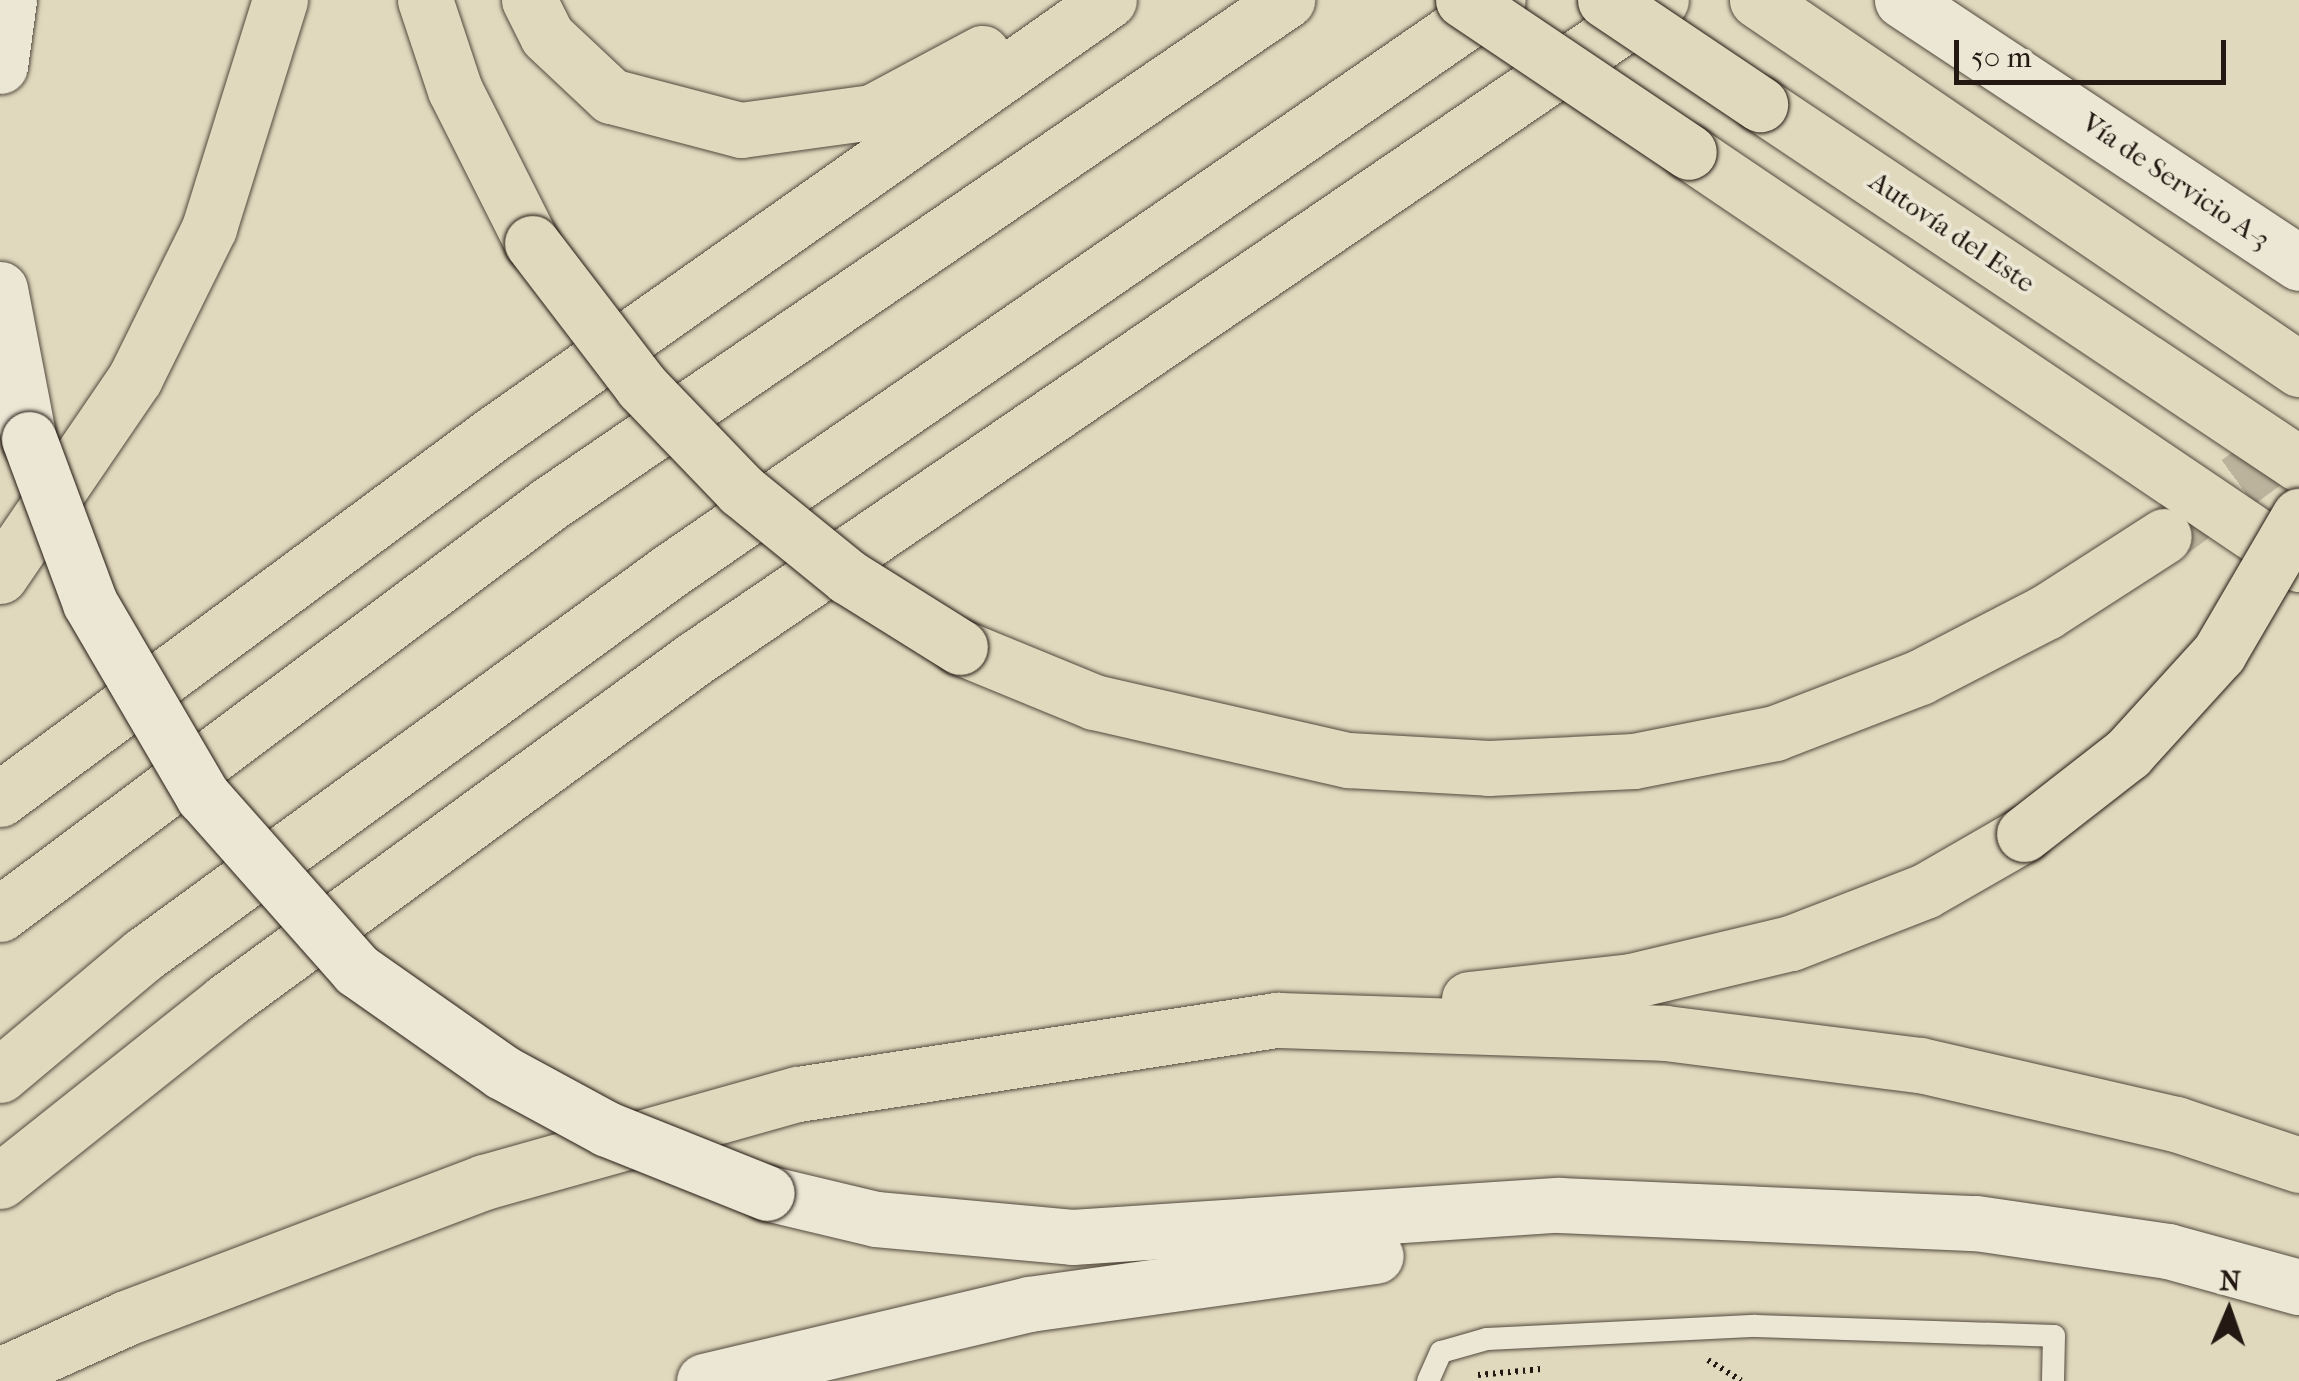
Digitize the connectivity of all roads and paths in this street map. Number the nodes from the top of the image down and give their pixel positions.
1 (9, 0) edge
2 (280, 0) edge
3 (425, 0) edge
4 (529, 0) edge
5 (1082, 0) edge
6 (1109, 0) edge
7 (1287, 0) edge
8 (1463, 0) edge
9 (1498, 0) edge
10 (1605, 0) edge
11 (1661, 0) edge
12 (1758, 0) edge
13 (1905, 2) edge
14 (0, 66) edge
15 (2299, 263) edge
16 (0, 289) edge
17 (2299, 369) edge
18 (2299, 464) edge
19 (2299, 516) edge
20 (2164, 536) tunnel mouth
21 (2299, 564) edge
22 (0, 576) edge
23 (0, 799) edge
24 (0, 914) edge
25 (1277, 1020) junction
26 (0, 1075) edge
27 (2299, 1165) edge
28 (0, 1181) edge
29 (1761, 1213) junction
30 (2299, 1287) edge
31 (1696, 1360) dead end
32 (1553, 1368) dead end
33 (0, 1376) edge
34 (1463, 1376) dead end
35 (704, 1381) edge
36 (1428, 1381) edge
37 (1742, 1381) edge
38 (2053, 1381) edge

1 - 14 street
2 - 22 highway
3 - 20 highway, bridge
4 - 5 highway
6 - 23 highway
7 - 24 highway
8 - 21 highway, bridge
9 - 26 highway
10 - 18 highway, Autovía del Este, bridge
11 - 28 highway
12 - 17 highway
13 - 15 street, Vía de Servicio A-3
16 - 29 street, bridge
19 - 25 highway, bridge
25 - 27 highway
25 - 33 highway
29 - 30 street
29 - 35 street
31 - 37 path
32 - 34 path
36 - 38 lane

